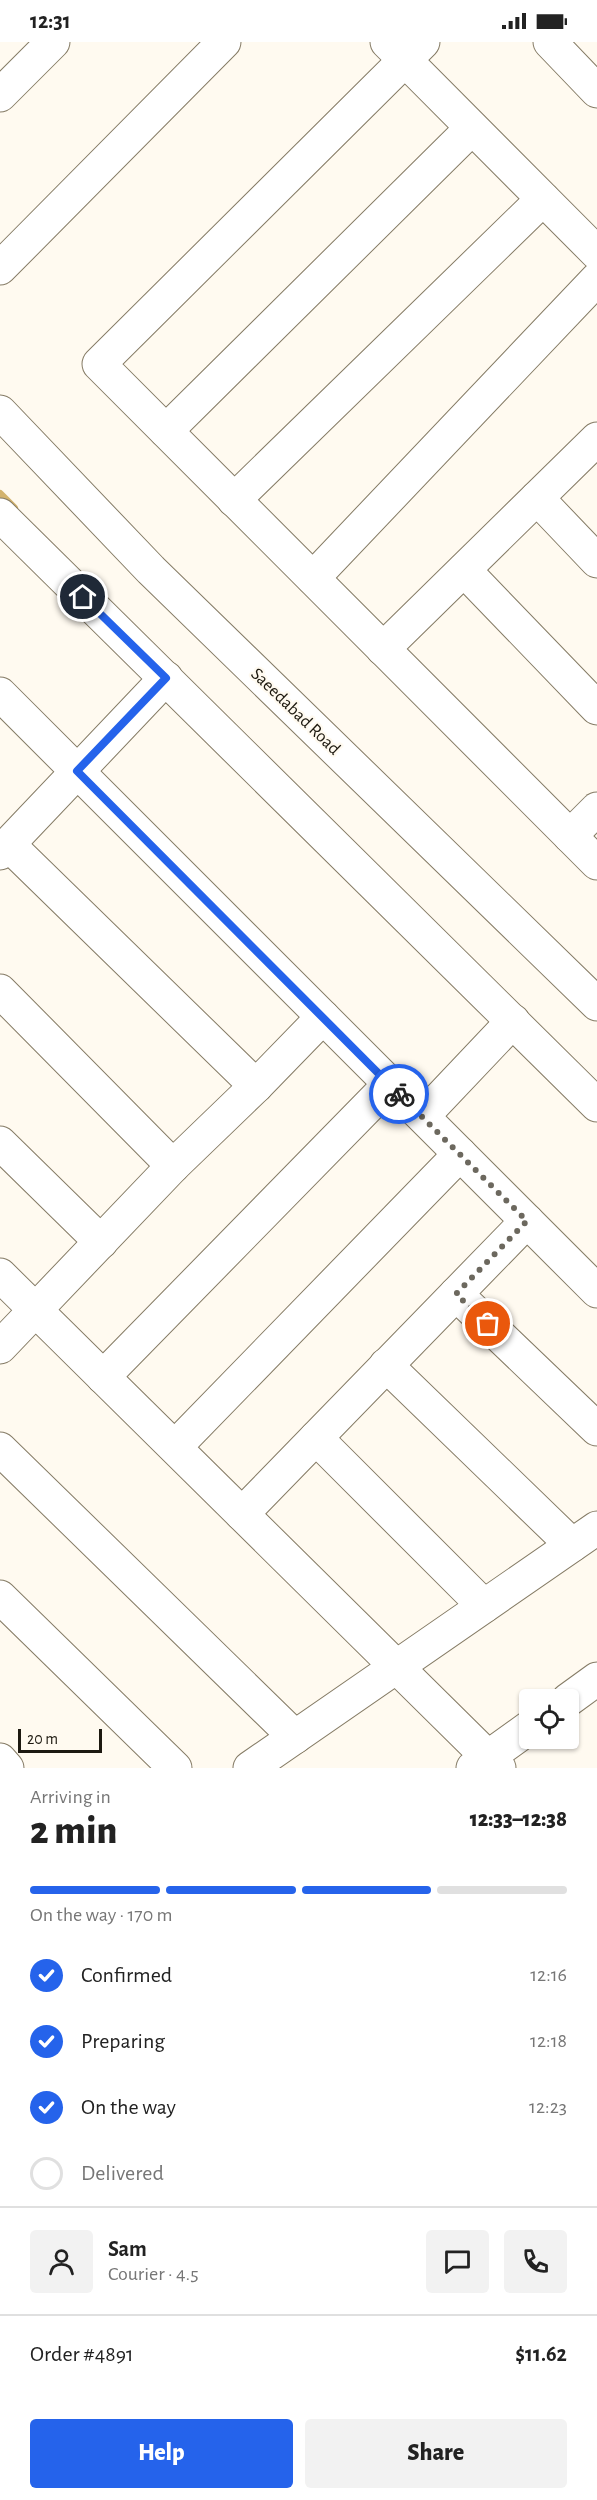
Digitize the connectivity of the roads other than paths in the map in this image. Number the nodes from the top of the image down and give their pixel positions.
1 (53, 42) edge
2 (224, 42) edge
3 (550, 42) edge
4 (405, 48) edge
5 (597, 91) edge
6 (0, 95) edge
7 (472, 128) junction
8 (543, 199) junction
9 (597, 253) edge
10 (0, 268) edge
11 (597, 279) edge
12 (0, 412) edge
13 (166, 431) junction
14 (597, 439) edge
15 (537, 498) junction
16 (234, 500) junction
17 (0, 515) edge
18 (597, 561) edge
19 (464, 570) junction
20 (313, 578) junction
21 (383, 649) junction
22 (166, 678) junction
23 (0, 694) edge
24 (597, 708) edge
25 (77, 771) junction
26 (597, 809) edge
27 (570, 836) junction
28 (4, 849) edge
29 (597, 863) edge
30 (0, 991) edge
31 (597, 1004) edge
32 (323, 1017) junction
33 (513, 1021) junction
34 (390, 1084) junction
35 (256, 1086) junction
36 (597, 1105) edge
37 (423, 1116) junction
38 (0, 1143) edge
39 (460, 1154) junction
40 (173, 1166) junction
41 (527, 1221) junction
42 (101, 1242) junction
43 (0, 1275) edge
44 (597, 1291) edge
45 (456, 1294) junction
46 (35, 1310) junction
47 (0, 1347) edge
48 (386, 1365) junction
49 (103, 1377) junction
50 (597, 1429) edge
51 (316, 1438) junction
52 (175, 1447) junction
53 (0, 1449) edge
54 (242, 1514) junction
55 (585, 1537) edge
56 (0, 1597) edge
57 (484, 1606) junction
58 (397, 1667) junction
59 (597, 1679) edge
60 (579, 1692) edge
61 (519, 1736) edge
62 (295, 1737) junction
63 (0, 1760) edge
64 (487, 1764) edge
65 (7, 1768) edge
66 (175, 1768) edge
67 (250, 1768) edge

1 - 6 street
2 - 10 street
3 - 5 street
4 - 7 street
4 - 13 street
7 - 8 street
7 - 13 street
8 - 9 street
8 - 16 street
11 - 20 street
12 - 31 street, Saeedabad Road
13 - 16 street
14 - 15 street
15 - 18 street
15 - 19 street
16 - 20 street
17 - 22 street
19 - 21 street
19 - 24 street
20 - 21 street
21 - 27 street
22 - 25 street
22 - 33 street
23 - 25 street
25 - 28 street
25 - 32 street
26 - 27 street
27 - 29 street
28 - 35 street
30 - 40 street
32 - 34 street
32 - 35 street
33 - 36 street
33 - 37 street
34 - 37 street
34 - 49 street
35 - 40 street
37 - 39 street
38 - 42 street
39 - 41 street
39 - 52 street
40 - 42 street
41 - 44 street
41 - 45 street
42 - 46 street
43 - 46 street
45 - 48 street
45 - 50 street
46 - 47 street
46 - 49 street
48 - 51 street
48 - 55 street
49 - 52 street
51 - 54 street
51 - 57 street
52 - 54 street
53 - 62 street
54 - 58 street
55 - 57 street
56 - 66 street
57 - 58 street
58 - 62 street
58 - 64 street
59 - 60 street
61 - 64 street
62 - 67 street
63 - 65 street

